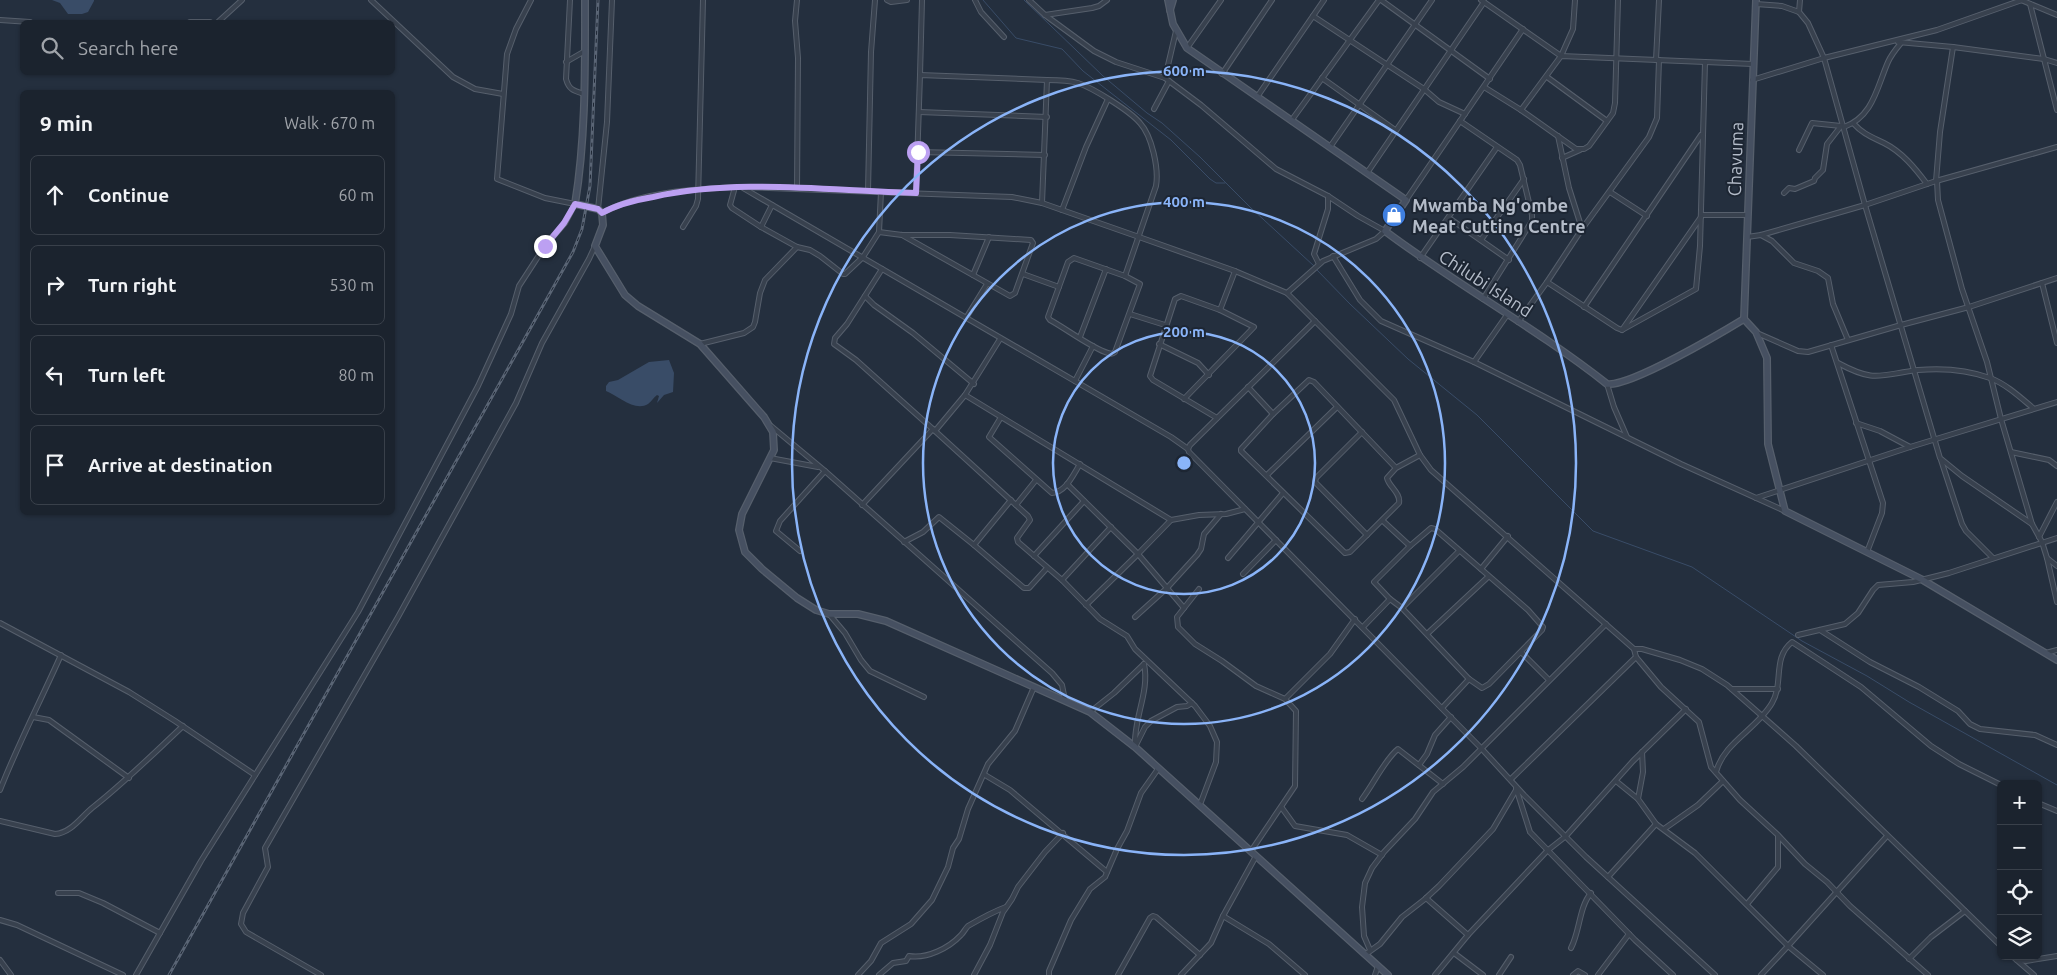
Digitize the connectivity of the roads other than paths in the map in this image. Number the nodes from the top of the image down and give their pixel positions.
1 (242, 0) edge
2 (371, 0) edge
3 (531, 0) edge
4 (570, 0) edge
5 (585, 0) edge
6 (612, 0) edge
7 (703, 0) edge
8 (797, 0) edge
9 (875, 0) edge
10 (887, 0) edge
11 (906, 0) edge
12 (922, 0) edge
13 (975, 0) edge
14 (1107, 0) edge
15 (1168, 0) edge
16 (1173, 0) edge
17 (1221, 0) edge
18 (1272, 0) edge
19 (1324, 0) edge
20 (1380, 0) edge
21 (1432, 0) edge
22 (1575, 0) edge
23 (1618, 0) edge
24 (1659, 0) edge
25 (1800, 0) edge
26 (2021, 0) edge
27 (1031, 1) edge
28 (1482, 1) edge
29 (1756, 2) edge
30 (2030, 4) junction
31 (1170, 10) junction
32 (1799, 12) junction
33 (1045, 15) junction
34 (2057, 15) edge
35 (1313, 16) junction
36 (0, 20) edge
37 (220, 20) edge
38 (392, 20) edge
39 (20, 21) edge
40 (395, 23) edge
41 (1415, 25) junction
42 (1523, 29) junction
43 (1176, 31) junction
44 (1004, 38) dead end
45 (1349, 40) junction
46 (1894, 42) junction
47 (1901, 42) junction
48 (1953, 47) junction
49 (1187, 48) junction
50 (585, 51) junction
51 (1450, 51) junction
52 (1561, 56) junction
53 (1824, 58) junction
54 (2044, 59) junction
55 (1616, 60) junction
56 (1658, 60) junction
57 (566, 62) junction
58 (1705, 62) junction
59 (2057, 63) edge
60 (1387, 64) junction
61 (1753, 64) junction
62 (1222, 74) junction
63 (920, 75) junction
64 (1547, 77) junction
65 (1322, 78) junction
66 (1167, 79) junction
67 (1490, 79) junction
68 (1047, 80) junction
69 (1752, 80) junction
70 (1484, 87) junction
71 (1424, 89) junction
72 (503, 94) junction
73 (584, 94) junction
74 (1257, 97) junction
75 (1108, 99) junction
76 (1358, 105) junction
77 (1154, 108) dead end
78 (1521, 110) junction
79 (2057, 110) edge
80 (919, 112) junction
81 (1465, 114) junction
82 (1047, 117) junction
83 (1291, 121) junction
84 (1460, 121) junction
85 (1607, 121) junction
86 (1854, 124) junction
87 (1842, 126) junction
88 (1395, 130) junction
89 (1702, 134) junction
90 (1558, 136) junction
91 (1330, 147) junction
92 (1497, 147) junction
93 (2057, 147) edge
94 (1580, 150) junction
95 (1800, 150) dead end
96 (918, 152) junction
97 (1045, 155) junction
98 (1562, 158) junction
99 (1367, 173) junction
100 (1524, 180) junction
101 (1936, 181) junction
102 (1927, 184) junction
103 (735, 187) junction
104 (741, 187) junction
105 (697, 188) junction
106 (797, 188) junction
107 (868, 191) junction
108 (881, 192) junction
109 (1610, 192) junction
110 (1784, 192) dead end
111 (916, 193) junction
112 (1328, 196) junction
113 (1406, 200) junction
114 (1042, 203) junction
115 (575, 204) junction
116 (772, 205) junction
117 (1865, 205) junction
118 (1062, 210) junction
119 (600, 211) junction
120 (1747, 215) junction
121 (1647, 216) junction
122 (1701, 216) junction
123 (1449, 218) junction
124 (683, 227) dead end
125 (760, 227) junction
126 (1582, 229) junction
127 (1385, 231) junction
128 (879, 232) junction
129 (902, 235) junction
130 (1761, 235) junction
131 (989, 237) junction
132 (1139, 237) junction
133 (1747, 237) junction
134 (1482, 240) junction
135 (594, 246) junction
136 (797, 247) junction
137 (1333, 256) junction
138 (863, 257) junction
139 (1420, 258) junction
140 (1510, 260) junction
141 (1318, 265) junction
142 (882, 269) junction
143 (1106, 269) junction
144 (1235, 271) junction
145 (1023, 274) junction
146 (973, 275) junction
147 (1125, 276) junction
148 (2057, 278) edge
149 (1547, 282) junction
150 (2042, 283) junction
151 (987, 284) junction
152 (1059, 287) junction
153 (1286, 293) junction
154 (864, 296) junction
155 (1483, 299) junction
156 (1584, 307) junction
157 (1969, 307) junction
158 (1220, 310) junction
159 (1130, 314) junction
160 (1507, 315) junction
161 (966, 318) junction
162 (1744, 319) junction
163 (1315, 321) junction
164 (1518, 322) junction
165 (1165, 325) junction
166 (1900, 325) junction
167 (1622, 330) junction
168 (1756, 332) junction
169 (1080, 338) junction
170 (1000, 339) junction
171 (1848, 340) junction
172 (700, 344) junction
173 (1159, 344) junction
174 (2057, 344) edge
175 (1831, 345) junction
176 (1094, 346) junction
177 (1474, 362) junction
178 (1838, 363) junction
179 (1913, 371) junction
180 (1210, 375) junction
181 (1990, 378) junction
182 (1075, 381) junction
183 (974, 384) junction
184 (1607, 384) junction
185 (1248, 387) junction
186 (965, 395) junction
187 (1184, 399) junction
188 (2057, 402) edge
189 (1337, 407) junction
190 (2034, 408) junction
191 (1274, 414) junction
192 (1001, 417) junction
193 (1217, 418) junction
194 (2001, 419) junction
195 (1856, 423) junction
196 (769, 424) junction
197 (934, 430) junction
198 (1362, 432) junction
199 (1627, 437) junction
200 (1935, 440) junction
201 (1910, 447) junction
202 (1188, 449) junction
203 (2011, 452) junction
204 (1420, 455) junction
205 (770, 458) junction
206 (1940, 458) junction
207 (1867, 461) junction
208 (1080, 464) junction
209 (2057, 466) edge
210 (820, 467) junction
211 (1396, 468) junction
212 (825, 471) junction
213 (1267, 475) junction
214 (1036, 480) junction
215 (1067, 484) junction
216 (1780, 490) junction
217 (1284, 494) junction
218 (1756, 498) junction
219 (1011, 500) junction
220 (1084, 501) junction
221 (2057, 502) edge
222 (862, 505) junction
223 (1016, 505) junction
224 (1245, 509) junction
225 (1785, 511) junction
226 (1220, 514) junction
227 (1170, 520) junction
228 (1384, 521) junction
229 (1259, 522) junction
230 (2032, 524) junction
231 (1111, 527) junction
232 (1367, 535) junction
233 (1508, 536) junction
234 (2039, 537) junction
235 (2057, 538) edge
236 (1276, 540) junction
237 (904, 542) junction
238 (2042, 542) junction
239 (974, 545) junction
240 (1410, 546) junction
241 (800, 551) dead end
242 (1459, 551) junction
243 (1866, 552) junction
244 (1138, 554) junction
245 (1034, 556) junction
246 (1228, 558) dead end
247 (1993, 558) junction
248 (2047, 558) junction
249 (2057, 566) edge
250 (1047, 568) junction
251 (1481, 569) junction
252 (1243, 574) dead end
253 (1489, 576) junction
254 (1921, 579) junction
255 (1062, 580) junction
256 (1167, 588) junction
257 (1199, 589) dead end
258 (1390, 599) junction
259 (2057, 602) edge
260 (1086, 605) junction
261 (1184, 608) junction
262 (1402, 608) junction
263 (829, 614) junction
264 (1135, 617) dead end
265 (1355, 619) junction
266 (0, 623) edge
267 (1606, 624) junction
268 (1363, 627) junction
269 (1820, 630) junction
270 (1427, 634) junction
271 (1798, 635) dead end
272 (1634, 649) junction
273 (2057, 650) edge
274 (1521, 652) junction
275 (2044, 653) junction
276 (61, 655) junction
277 (1636, 657) junction
278 (2057, 660) edge
279 (1146, 662) junction
280 (1469, 679) junction
281 (1549, 680) junction
282 (1034, 687) junction
283 (1731, 689) junction
284 (1778, 689) junction
285 (924, 697) dead end
286 (1065, 700) junction
287 (1285, 700) junction
288 (1192, 703) junction
289 (1442, 708) junction
290 (1686, 709) junction
291 (1090, 712) junction
292 (1762, 716) junction
293 (33, 717) junction
294 (1451, 717) junction
295 (183, 726) junction
296 (2057, 746) edge
297 (1135, 747) junction
298 (1481, 748) junction
299 (1642, 752) junction
300 (1419, 765) junction
301 (1158, 769) junction
302 (1716, 772) junction
303 (255, 775) junction
304 (985, 775) junction
305 (129, 778) junction
306 (1511, 779) junction
307 (1616, 781) junction
308 (1723, 781) junction
309 (1997, 783) edge
310 (1443, 784) junction
311 (1516, 788) junction
312 (0, 790) edge
313 (1362, 798) dead end
314 (1638, 799) junction
315 (1198, 804) junction
316 (2042, 805) edge
317 (1282, 808) junction
318 (2057, 811) edge
319 (0, 822) edge
320 (1656, 824) junction
321 (1664, 830) junction
322 (1063, 833) junction
323 (1778, 835) junction
324 (1566, 836) junction
325 (1887, 836) junction
326 (1547, 851) junction
327 (1254, 854) junction
328 (1382, 855) junction
329 (1107, 872) junction
330 (1608, 877) junction
331 (58, 893) dead end
332 (1591, 893) junction
333 (1837, 893) junction
334 (1426, 898) junction
335 (1747, 904) junction
336 (1006, 907) junction
337 (1965, 911) junction
338 (1223, 916) junction
339 (0, 920) edge
340 (160, 933) junction
341 (1629, 934) junction
342 (1468, 935) junction
343 (1997, 942) edge
344 (1788, 946) junction
345 (1572, 948) dead end
346 (1368, 952) junction
347 (1454, 953) junction
348 (1200, 955) junction
349 (2057, 956) edge
350 (1511, 957) dead end
351 (2042, 958) edge
352 (1909, 959) junction
353 (0, 960) edge
354 (2016, 960) joint
355 (2032, 960) edge
356 (2, 966) edge
357 (1378, 966) junction
358 (1924, 973) edge
359 (11, 975) edge
360 (123, 975) edge
361 (136, 975) edge
362 (321, 975) edge
363 (858, 975) edge
364 (879, 975) edge
365 (974, 975) edge
366 (1049, 975) edge
367 (1118, 975) edge
368 (1181, 975) edge
369 (1305, 975) edge
370 (1375, 975) edge
371 (1388, 975) edge
372 (1435, 975) edge
373 (1483, 975) edge
374 (1500, 975) edge
375 (1573, 975) edge
376 (1585, 975) edge
377 (1598, 975) edge
378 (1672, 975) edge
379 (1715, 975) edge
380 (1761, 975) edge
381 (1823, 975) edge
382 (1928, 975) edge
383 (2034, 975) edge

1 - 37 street
2 - 38 street
3 - 72 street
4 - 57 street
5 - 50 street
6 - 119 street
7 - 105 street
8 - 106 street
9 - 107 street
10 - 11 street
12 - 63 street
13 - 44 street
14 - 33 street
15 - 31 street
16 - 31 street
17 - 49 street
18 - 62 street
19 - 35 street
20 - 41 street
20 - 45 street
21 - 41 street
22 - 52 street
23 - 55 street
24 - 56 street
25 - 32 street
26 - 30 street
26 - 46 street
27 - 33 street
28 - 42 street
28 - 51 street
29 - 32 street
29 - 61 street, Chavuma
30 - 34 street
30 - 54 street
31 - 43 street
32 - 53 street
33 - 66 street
35 - 45 street
35 - 74 street
36 - 39 street
40 - 72 street
41 - 51 street
41 - 60 street
42 - 52 street
42 - 67 street
43 - 49 street
43 - 66 street
45 - 60 street
45 - 65 street
46 - 47 street
46 - 53 street
47 - 48 street
47 - 86 street
48 - 54 street
48 - 101 street
49 - 62 street
50 - 57 street
50 - 73 street
51 - 67 street
51 - 71 street
52 - 55 street
52 - 64 street
53 - 69 street
53 - 87 street
54 - 59 street
54 - 79 street
55 - 56 street
55 - 85 street
56 - 58 street
56 - 109 street
57 - 73 street
58 - 61 street
58 - 89 street
60 - 71 street
60 - 76 street
61 - 69 street, Chavuma
62 - 74 street
63 - 68 street
63 - 80 street
64 - 78 street
64 - 85 street
65 - 76 street
65 - 83 street
66 - 77 street
66 - 112 street
67 - 70 street
68 - 75 street
68 - 82 street
69 - 120 street, Chavuma
70 - 78 street
70 - 81 street
71 - 81 street
71 - 88 street
72 - 115 street
73 - 115 street
74 - 83 street
75 - 118 street
75 - 132 street
76 - 88 street
76 - 91 street
78 - 90 street
80 - 82 street
80 - 96 street
81 - 84 street
82 - 97 street
83 - 91 street
84 - 92 street
84 - 113 street
85 - 94 street
86 - 87 street
86 - 102 street
87 - 95 street
87 - 110 street
87 - 117 street
88 - 99 street
89 - 121 street
89 - 122 street
90 - 94 street
90 - 98 street
91 - 99 street
92 - 100 street
92 - 123 street
93 - 101 street
94 - 98 street
96 - 97 street
96 - 111 street
97 - 114 street
98 - 126 street
99 - 113 street
100 - 134 street
100 - 140 street
101 - 102 street
101 - 157 street
102 - 117 street
103 - 104 street
103 - 105 street
103 - 125 street
104 - 106 street
104 - 116 street
105 - 119 street
105 - 124 street
106 - 107 street
107 - 108 street
108 - 111 street
108 - 128 street
109 - 121 street
109 - 126 street
111 - 114 street
112 - 127 street
112 - 141 street
113 - 127 street
114 - 118 street
115 - 119 street
115 - 303 street
116 - 125 street
116 - 138 street
117 - 130 street
117 - 166 street
118 - 132 street
119 - 135 street
120 - 122 street
120 - 133 street, Chavuma
121 - 156 street
122 - 167 street
122 - 167 street
123 - 134 street
123 - 139 street
125 - 136 street
126 - 149 street
127 - 137 street
127 - 139 street, Chilubi Island
128 - 129 street
128 - 138 street
129 - 131 street
129 - 146 street
130 - 133 street
130 - 171 street
131 - 145 street
131 - 146 street
132 - 144 street
132 - 147 street
133 - 162 street, Chavuma
134 - 140 street
135 - 172 street
135 - 362 street
136 - 138 street
136 - 172 street
137 - 141 street
137 - 177 street
138 - 142 street
139 - 155 street, Chilubi Island
140 - 155 street
141 - 153 street
142 - 154 street
142 - 161 street
143 - 147 street
143 - 152 street
143 - 169 street
144 - 153 street
144 - 158 street
145 - 151 street
145 - 152 street
146 - 151 street
147 - 159 street
148 - 150 street
149 - 156 street
149 - 164 street
150 - 157 street
150 - 174 street
151 - 161 street
152 - 169 street
153 - 163 street
154 - 183 street
154 - 197 street
155 - 160 street, Chilubi Island
156 - 167 street
157 - 166 street
157 - 181 street
158 - 165 street
158 - 180 street
159 - 165 street
159 - 176 street
160 - 164 street, Chilubi Island
160 - 177 street
161 - 170 street
162 - 168 street
162 - 184 street
163 - 185 street
163 - 204 street
164 - 184 street, Chilubi Island
165 - 173 street
166 - 171 street
166 - 179 street
168 - 175 street
168 - 216 street
169 - 176 street
170 - 182 street
170 - 183 street
171 - 175 street
172 - 196 street
173 - 180 street
173 - 187 street
175 - 178 street
176 - 182 street
177 - 199 street
178 - 179 street
178 - 195 street
179 - 181 street
179 - 200 street
180 - 187 street
181 - 190 street
181 - 194 street
182 - 202 street
183 - 186 street
184 - 199 street
185 - 191 street
185 - 193 street
186 - 192 street
186 - 197 street
187 - 193 street
188 - 190 street
189 - 191 street
189 - 198 street
189 - 213 street
190 - 194 street
191 - 213 street
192 - 208 street
192 - 214 street
193 - 202 street
194 - 200 street
194 - 203 street
195 - 201 street
195 - 207 street
196 - 205 street
196 - 210 street
197 - 219 street
197 - 222 street
198 - 211 street
198 - 232 street
199 - 218 street
200 - 201 street
200 - 206 street
201 - 207 street
202 - 224 street
203 - 209 street
203 - 230 street
204 - 211 street
204 - 233 street
205 - 210 street
205 - 263 street
206 - 230 street
206 - 247 street
207 - 216 street
207 - 243 street
208 - 215 street
208 - 227 street
210 - 212 street
211 - 228 street
212 - 222 street
212 - 241 street
213 - 217 street
214 - 215 street
214 - 223 street
215 - 220 street
216 - 218 street
216 - 225 street
217 - 229 street
217 - 232 street
218 - 225 street
219 - 223 street
219 - 239 street
220 - 231 street
220 - 245 street
221 - 234 street
222 - 237 street
223 - 245 street
224 - 226 street
224 - 229 street
225 - 243 street
226 - 227 street
226 - 256 street
227 - 244 street
228 - 232 street
228 - 240 street
229 - 236 street
229 - 246 street
230 - 234 street
231 - 244 street
231 - 255 street
233 - 251 street
233 - 267 street
234 - 238 street
235 - 238 street
236 - 252 street
236 - 265 street
237 - 239 street
237 - 286 street
238 - 247 street
238 - 248 street
239 - 250 street
240 - 242 street
240 - 258 street
242 - 251 street
242 - 262 street
243 - 254 street
244 - 256 street
244 - 260 street
245 - 250 street
247 - 254 street
248 - 249 street
248 - 259 street
250 - 255 street
251 - 253 street
253 - 270 street
253 - 274 street
254 - 269 street
254 - 275 street
255 - 260 street
256 - 261 street
256 - 264 street
257 - 261 street
258 - 262 street
258 - 268 street
260 - 279 street
261 - 287 street
262 - 270 street
263 - 282 street
263 - 285 street
265 - 268 street
265 - 287 street
266 - 276 street
267 - 272 street
267 - 281 street
268 - 289 street
269 - 271 street
269 - 296 street
270 - 280 street
272 - 277 street
272 - 283 street
273 - 275 street
274 - 280 street
274 - 281 street
275 - 278 street
276 - 293 street
276 - 295 street
277 - 290 street
277 - 306 street
279 - 288 street
279 - 291 street
279 - 297 street
280 - 289 street
281 - 298 street
282 - 286 street
282 - 304 street
283 - 284 street
283 - 292 street
284 - 292 street
284 - 309 street
286 - 291 street
287 - 317 street
288 - 297 street
288 - 315 street
289 - 294 street
290 - 299 street
290 - 302 street
291 - 297 street
292 - 302 street
292 - 325 street
293 - 305 street
293 - 312 street
294 - 298 street
294 - 300 street
295 - 303 street
295 - 305 street
297 - 301 street
298 - 306 street
298 - 310 street
299 - 307 street
299 - 314 street
300 - 310 street
300 - 313 street
301 - 315 street
301 - 329 street
302 - 308 street
303 - 340 street
304 - 322 street
304 - 363 street
305 - 319 street
306 - 311 street
307 - 314 street
307 - 324 street
308 - 321 street
308 - 323 street
310 - 328 street
311 - 324 street
311 - 326 street
311 - 334 street
314 - 320 street
315 - 327 street
316 - 318 street
317 - 327 street
317 - 328 street
320 - 321 street
320 - 330 street
321 - 335 street
322 - 329 street
322 - 336 street
323 - 333 street
323 - 335 street
324 - 326 street
324 - 330 street
325 - 333 street
325 - 337 street
326 - 332 street
326 - 342 street
327 - 338 street
327 - 346 street
328 - 346 street
329 - 366 street
330 - 379 street
331 - 340 street
332 - 341 street
332 - 345 street
333 - 344 street
333 - 352 street
334 - 342 street
334 - 346 street
335 - 344 street
336 - 364 street
336 - 365 street
337 - 343 street
337 - 352 street
338 - 348 street
338 - 369 street
339 - 360 street
340 - 361 street
341 - 377 street
341 - 378 street
342 - 347 street
344 - 380 street
344 - 381 street
346 - 357 street
347 - 372 street
347 - 373 street
348 - 367 street
348 - 368 street
349 - 351 street
350 - 374 street
352 - 358 street
353 - 356 street
354 - 355 street
354 - 383 street
356 - 359 street
357 - 370 street
357 - 371 street
358 - 382 street
375 - 376 street

